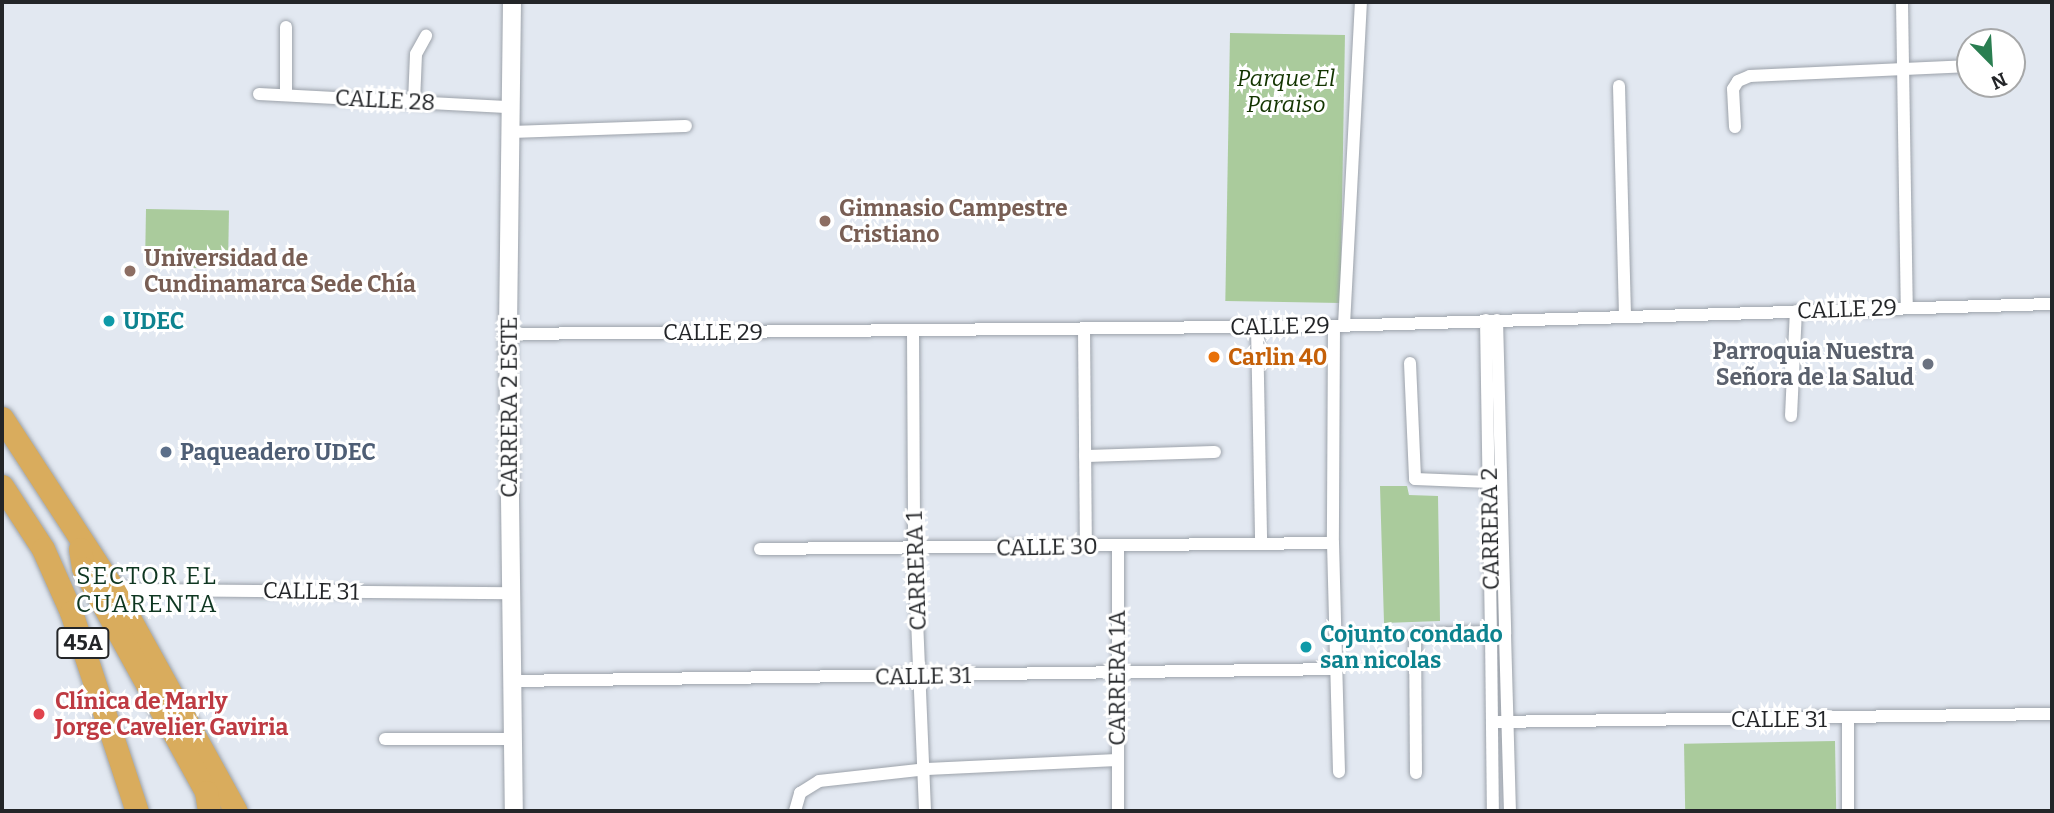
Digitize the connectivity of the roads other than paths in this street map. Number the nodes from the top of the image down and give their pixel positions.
1 (512, 2) edge
2 (1361, 2) edge
3 (1902, 2) edge
4 (286, 27) dead end
5 (426, 36) dead end
6 (1903, 66) junction
7 (1956, 66) edge
8 (1619, 86) dead end
9 (260, 94) dead end
10 (286, 95) junction
11 (414, 102) junction
12 (511, 107) junction
13 (686, 126) dead end
14 (1735, 127) dead end
15 (510, 132) junction
16 (2052, 303) edge
17 (1907, 307) junction
18 (1796, 311) junction
19 (1625, 316) junction
20 (1492, 320) junction
21 (1339, 326) junction
22 (1256, 327) junction
23 (1084, 329) junction
24 (913, 331) junction
25 (508, 334) junction
26 (1410, 363) dead end
27 (1791, 416) dead end
28 (2, 418) edge
29 (1215, 452) dead end
30 (1086, 456) junction
31 (1489, 482) junction
32 (2, 486) edge
33 (78, 531) junction
34 (1333, 543) junction
35 (1261, 544) junction
36 (1086, 546) junction
37 (1118, 546) junction
38 (914, 548) junction
39 (760, 549) dead end
40 (111, 585) junction
41 (511, 593) junction
42 (1491, 632) junction
43 (1505, 634) junction
44 (1336, 669) junction
45 (1117, 672) junction
46 (919, 676) junction
47 (510, 681) junction
48 (2052, 715) edge
49 (1848, 719) junction
50 (1499, 721) junction
51 (113, 738) junction
52 (385, 739) dead end
53 (512, 739) junction
54 (1117, 760) junction
55 (927, 769) junction
56 (1339, 772) dead end
57 (1416, 773) dead end
58 (137, 811) edge
59 (152, 811) edge
60 (209, 811) edge
61 (236, 811) edge
62 (514, 811) edge
63 (794, 811) edge
64 (926, 811) edge
65 (1118, 811) edge
66 (1493, 811) edge
67 (1510, 811) edge
68 (1848, 811) edge

1 - 12 street, CARRERA 2 ESTE
2 - 21 street
3 - 6 street
4 - 10 street
5 - 11 street
6 - 7 street
6 - 14 street
6 - 17 street
8 - 19 street
9 - 10 street, CALLE 28
10 - 11 street, CALLE 28
11 - 12 street, CALLE 28
12 - 15 street, CARRERA 2 ESTE
13 - 15 street
15 - 25 street, CARRERA 2 ESTE
16 - 17 street, CALLE 29
17 - 18 street, CALLE 29
18 - 19 street, CALLE 29
18 - 27 street
19 - 20 street, CALLE 29
20 - 21 street, CALLE 29
20 - 31 street, CARRERA 2
20 - 43 street, CARRERA 2
21 - 22 street, CALLE 29
21 - 34 street
22 - 23 street, CALLE 29
22 - 35 street
23 - 24 street, CALLE 29
23 - 30 street
24 - 25 street, CALLE 29
24 - 38 street, CARRERA 1
25 - 41 street, CARRERA 2 ESTE
26 - 31 street
28 - 33 highway, 45A
29 - 30 street
30 - 36 street
31 - 42 street, CARRERA 2
32 - 51 highway, 45A
33 - 40 highway, 45A
33 - 60 highway
34 - 35 street, CALLE 30
34 - 44 street
35 - 37 street, CALLE 30
36 - 37 street, CALLE 30
36 - 38 street, CALLE 30
37 - 45 street, CARRERA 1A
38 - 39 street, CALLE 30
38 - 46 street, CARRERA 1
40 - 41 street, CALLE 31
40 - 61 highway, 45A
41 - 47 street, CARRERA 2 ESTE
42 - 43 street
42 - 50 street, CARRERA 2
42 - 57 street
43 - 50 street
44 - 45 street, CALLE 31
44 - 56 street
45 - 46 street, CALLE 31
45 - 54 street, CARRERA 1A
46 - 47 street, CALLE 31
46 - 55 street, CARRERA 1
47 - 53 street, CARRERA 2 ESTE
48 - 49 street, CALLE 31
49 - 50 street, CALLE 31
49 - 68 street
50 - 66 street
50 - 67 street
51 - 58 highway, 45A
51 - 59 highway
52 - 53 street
53 - 62 street, CARRERA 2 ESTE
54 - 55 street
54 - 65 street, CARRERA 1A
55 - 63 street
55 - 64 street, CARRERA 1

